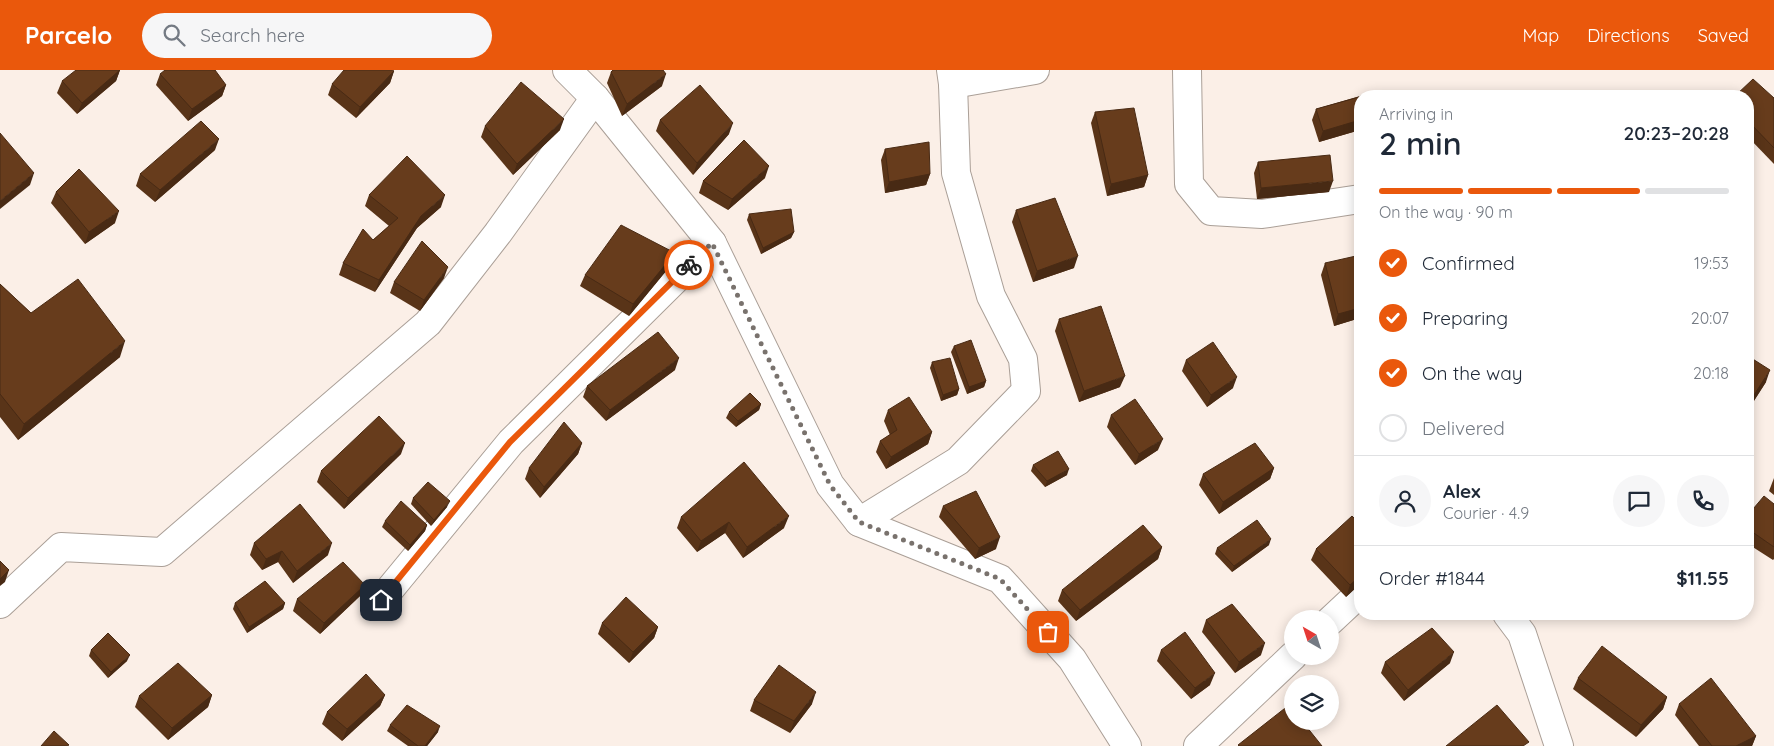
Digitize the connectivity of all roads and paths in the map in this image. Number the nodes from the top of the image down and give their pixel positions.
1 (567, 70) edge
2 (1035, 70) edge
3 (1187, 70) edge
4 (952, 77) edge
5 (595, 98) junction
6 (1354, 200) edge
7 (712, 243) junction
8 (859, 522) junction
9 (1354, 599) edge
10 (381, 600) dead end
11 (0, 604) edge
12 (1339, 613) edge
13 (1512, 620) edge
14 (1284, 665) edge
15 (1127, 746) edge
16 (1198, 746) edge
17 (1559, 746) edge

1 - 5 street
2 - 4 street
3 - 6 street
4 - 8 street
5 - 7 street
5 - 11 street
7 - 8 street
7 - 10 street
8 - 15 street
9 - 12 street
13 - 17 street
14 - 16 street

